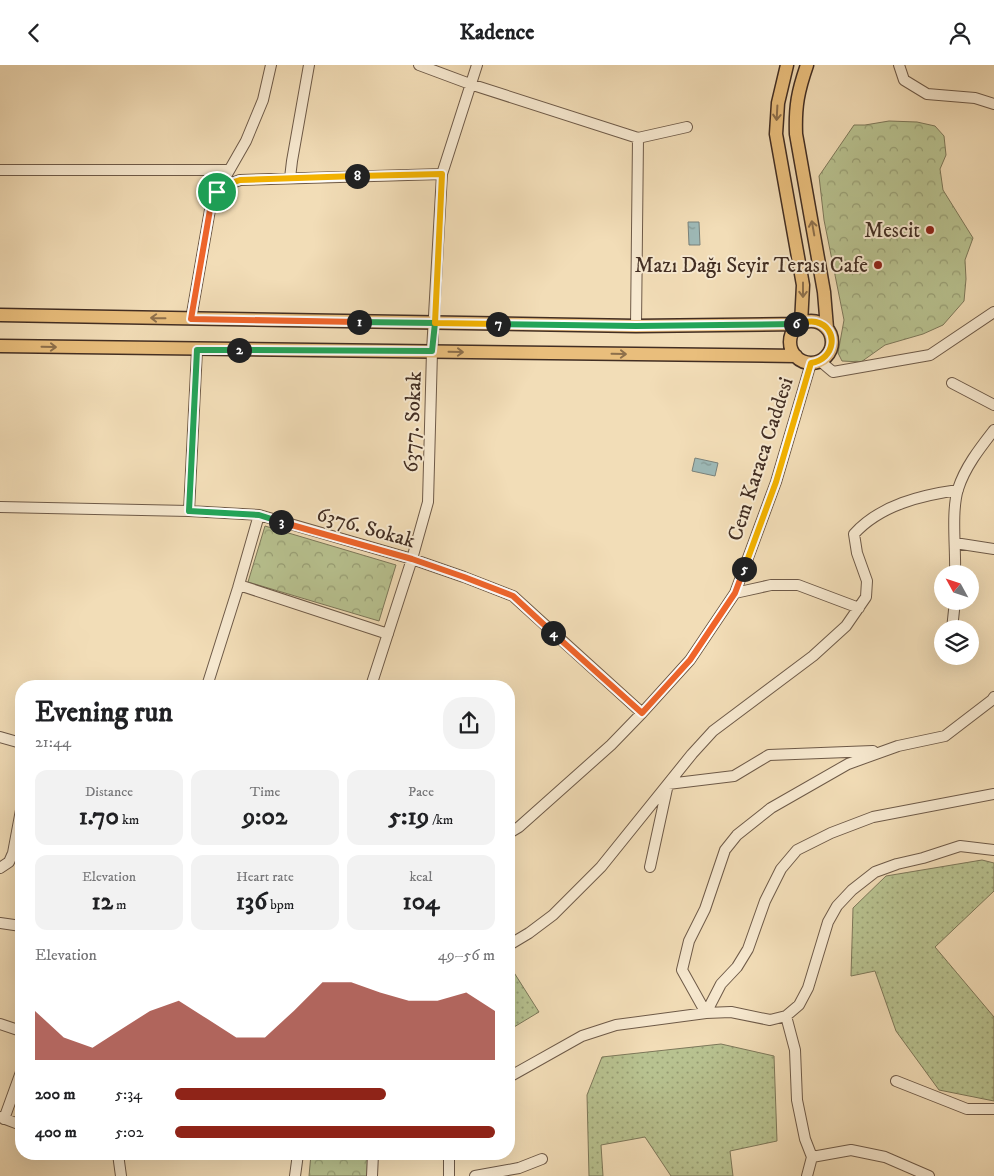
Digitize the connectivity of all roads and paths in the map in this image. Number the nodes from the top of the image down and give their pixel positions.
1 (271, 65) edge
2 (309, 65) edge
3 (419, 65) edge
4 (477, 65) edge
5 (787, 65) edge
6 (807, 65) edge
7 (898, 65) edge
8 (470, 84) junction
9 (994, 104) edge
10 (686, 127) dead end
11 (638, 138) junction
12 (0, 171) edge
13 (229, 171) junction
14 (442, 174) junction
15 (290, 178) junction
16 (217, 192) junction
17 (994, 312) edge
18 (0, 315) edge
19 (191, 319) junction
20 (435, 323) junction
21 (801, 323) junction
22 (636, 326) junction
23 (827, 328) junction
24 (0, 347) edge
25 (197, 350) junction
26 (432, 351) junction
27 (796, 356) junction
28 (815, 362) junction
29 (952, 383) dead end
30 (994, 405) edge
31 (994, 431) edge
32 (958, 490) junction
33 (0, 507) edge
34 (189, 511) junction
35 (259, 515) junction
36 (955, 543) junction
37 (994, 549) edge
38 (412, 559) junction
39 (955, 565) edge
40 (239, 585) junction
41 (735, 593) junction
42 (859, 608) junction
43 (388, 634) junction
44 (209, 680) edge
45 (372, 680) edge
46 (993, 699) edge
47 (642, 713) junction
48 (0, 737) edge
49 (15, 741) edge
50 (884, 751) junction
51 (668, 784) junction
52 (994, 794) edge
53 (515, 829) edge
54 (15, 842) edge
55 (994, 850) edge
56 (650, 867) dead end
57 (0, 868) edge
58 (0, 924) edge
59 (15, 925) edge
60 (515, 941) edge
61 (706, 1013) junction
62 (786, 1016) junction
63 (0, 1024) edge
64 (15, 1029) edge
65 (515, 1074) edge
66 (896, 1081) dead end
67 (15, 1087) edge
68 (994, 1109) edge
69 (2, 1118) edge
70 (15, 1123) edge
71 (812, 1157) junction
72 (542, 1159) dead end
73 (120, 1160) edge
74 (297, 1160) edge
75 (373, 1160) edge
76 (448, 1160) edge
77 (124, 1176) edge
78 (295, 1176) edge
79 (372, 1176) edge
80 (449, 1176) edge
81 (475, 1176) edge
82 (807, 1176) edge
83 (929, 1176) edge

1 - 13 street
2 - 15 street
3 - 8 street
4 - 8 street, 6377. Sokak
5 -> 21 main road
23 -> 6 main road
7 - 9 street
8 - 11 street
8 - 14 street, 6377. Sokak
10 - 11 street
11 - 22 street
12 - 13 street
13 - 16 street
14 - 15 street
14 - 20 street, 6377. Sokak
15 - 16 street
16 - 19 street
17 - 28 street
19 -> 18 main road
19 - 20 main road
20 - 22 main road
20 - 26 street, 6377. Sokak
21 - 22 main road
21 - 23 main road
21 - 27 main road
23 - 28 main road
24 -> 25 main road
25 - 26 main road
25 - 34 street
26 -> 27 main road
26 - 38 street, 6377. Sokak
27 - 28 main road
28 - 41 street, Cem Karaca Caddesi
29 - 30 street
31 - 32 street
32 - 36 street
32 - 42 street
33 - 34 street, 6376. Sokak
34 - 35 street, 6376. Sokak
35 - 38 street, 6376. Sokak
35 - 40 street
36 - 37 street
36 - 39 street
38 - 43 street, 6377. Sokak
38 - 47 street, 6376. Sokak
40 - 43 street
40 - 44 street
41 - 42 street
41 - 47 street, Cem Karaca Caddesi
42 - 51 street
43 - 45 street, 6377. Sokak
46 - 50 street
47 - 53 street, Cem Karaca Caddesi
48 - 49 street
50 - 51 street
50 - 61 street
51 - 56 street
51 - 60 street
52 - 61 street
54 - 57 street
55 - 62 street
58 - 59 street
61 - 62 street
61 - 65 street
62 - 71 street
63 - 64 street
66 - 68 street
67 - 69 street
69 - 70 street
71 - 82 street
71 - 83 street
72 - 81 street
73 - 77 street
74 - 78 street
75 - 79 street
76 - 80 street

